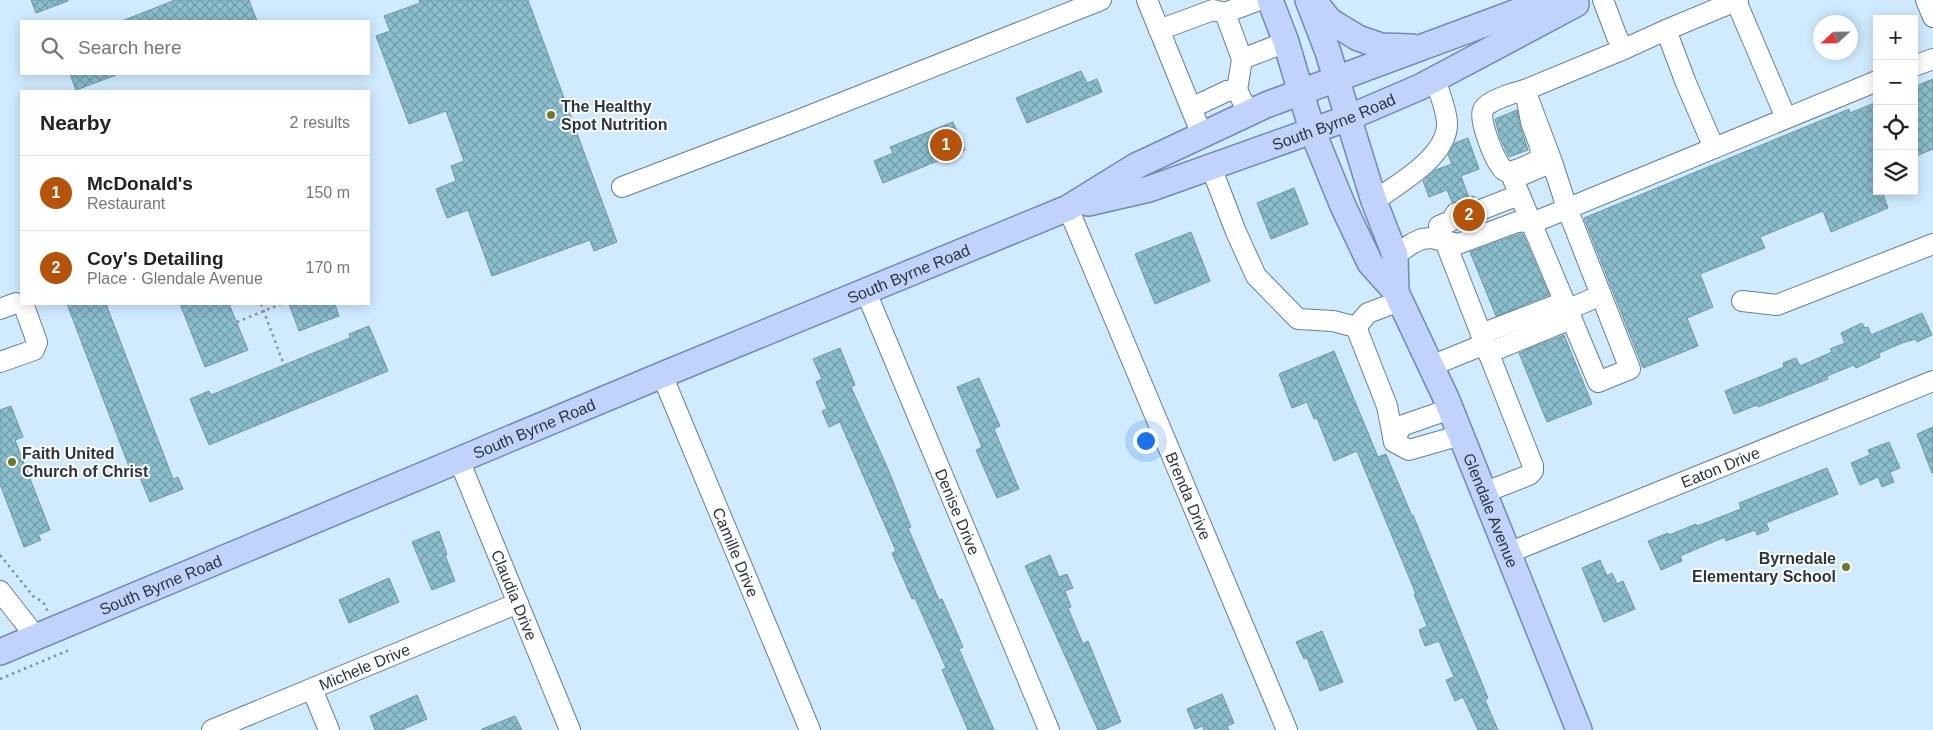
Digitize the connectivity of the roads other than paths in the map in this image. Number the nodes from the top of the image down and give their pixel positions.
1 (1101, 0) edge
2 (1147, 0) edge
3 (1259, 0) edge
4 (1270, 0) edge
5 (1308, 0) edge
6 (1312, 0) edge
7 (1566, 0) edge
8 (1584, 0) edge
9 (1603, 0) edge
10 (1737, 0) edge
11 (1926, 0) edge
12 (1225, 13) junction
13 (1933, 17) edge
14 (1159, 30) junction
15 (1666, 30) junction
16 (1286, 42) junction
17 (1422, 48) junction
18 (1624, 49) junction
19 (1242, 58) junction
20 (1933, 59) edge
21 (1918, 65) edge
22 (1435, 79) junction
23 (1336, 80) junction
24 (1873, 83) edge
25 (1237, 90) junction
26 (1300, 92) junction
27 (1191, 108) junction
28 (1248, 112) junction
29 (1348, 118) junction
30 (1786, 118) junction
31 (1312, 130) junction
32 (1202, 135) junction
33 (1714, 148) junction
34 (1552, 162) junction
35 (1211, 166) junction
36 (622, 187) dead end
37 (1519, 194) junction
38 (1374, 201) junction
39 (1068, 208) junction
40 (1567, 208) junction
41 (1480, 210) tunnel mouth
42 (1529, 221) junction
43 (1450, 225) junction
44 (1933, 244) edge
45 (1395, 255) junction
46 (866, 292) junction
47 (1602, 295) junction
48 (1398, 296) junction
49 (1742, 301) dead end
50 (20, 304) edge
51 (21, 305) edge
52 (0, 309) edge
53 (1567, 310) junction
54 (1356, 327) junction
55 (1485, 344) junction
56 (0, 362) edge
57 (1431, 366) junction
58 (662, 375) junction
59 (1933, 381) edge
60 (1450, 409) junction
61 (1461, 435) junction
62 (1394, 442) junction
63 (459, 460) junction
64 (1483, 493) junction
65 (1508, 553) junction
66 (0, 591) edge
67 (518, 603) junction
68 (36, 637) junction
69 (0, 652) edge
70 (312, 688) junction
71 (212, 730) edge
72 (329, 730) edge
73 (570, 730) edge
74 (810, 730) edge
75 (1049, 730) edge
76 (1287, 730) edge
77 (1579, 730) edge

1 - 36 street
2 - 14 street
3 - 12 street
4 - 16 main road, Glendale Avenue
5 - 23 main road, Glendale Avenue
6 - 17 main road
7 - 17 main road, South Byrne Road
8 - 22 main road, South Byrne Road
9 - 18 street
10 - 15 street
10 - 30 street
11 - 13 street
12 - 14 street
12 - 19 street
14 - 27 street
15 - 18 street
15 - 33 street
16 - 19 street
16 - 26 main road, Glendale Avenue
17 - 23 main road, South Byrne Road
18 - 34 street
19 - 25 street
20 - 21 street
22 - 29 main road, South Byrne Road
22 - 38 street
23 - 26 main road, South Byrne Road
23 - 29 main road, Glendale Avenue
24 - 30 street
25 - 27 street
25 - 28 street
26 - 28 main road, South Byrne Road
26 - 31 main road, Glendale Avenue
27 - 32 street
28 - 32 main road, South Byrne Road
29 - 31 main road, South Byrne Road
29 - 38 main road, Glendale Avenue
30 - 33 street
31 - 35 main road, South Byrne Road
31 - 48 main road, Glendale Avenue
32 - 39 main road, South Byrne Road
33 - 40 street
34 - 37 street
34 - 40 street
35 - 39 main road, South Byrne Road
35 - 54 street
37 - 41 street
37 - 42 street
38 - 45 main road, Glendale Avenue
39 - 46 main road, South Byrne Road
39 - 76 street, Brenda Drive
40 - 42 street
40 - 47 street
42 - 43 street
42 - 53 street
43 - 45 street
43 - 55 street
44 - 49 street
45 - 48 main road, Glendale Avenue
46 - 58 main road, South Byrne Road
46 - 75 street, Denise Drive
47 - 53 street
47 - 53 street
48 - 54 street
48 - 57 main road, Glendale Avenue
50 - 52 street
51 - 56 street
53 - 55 street
54 - 62 street
55 - 57 street
55 - 64 street
57 - 60 main road, Glendale Avenue
58 - 63 main road, South Byrne Road
58 - 74 street, Camille Drive
59 - 65 street, Eaton Drive
60 - 61 main road, Glendale Avenue
60 - 62 street
61 - 62 street
61 - 64 main road, Glendale Avenue
63 - 67 street, Claudia Drive
63 - 68 main road, South Byrne Road
64 - 65 main road, Glendale Avenue
65 - 77 main road, Glendale Avenue
66 - 68 street
67 - 70 street, Michele Drive
67 - 73 street, Claudia Drive
68 - 69 main road, South Byrne Road
70 - 71 street, Michele Drive
70 - 72 street

